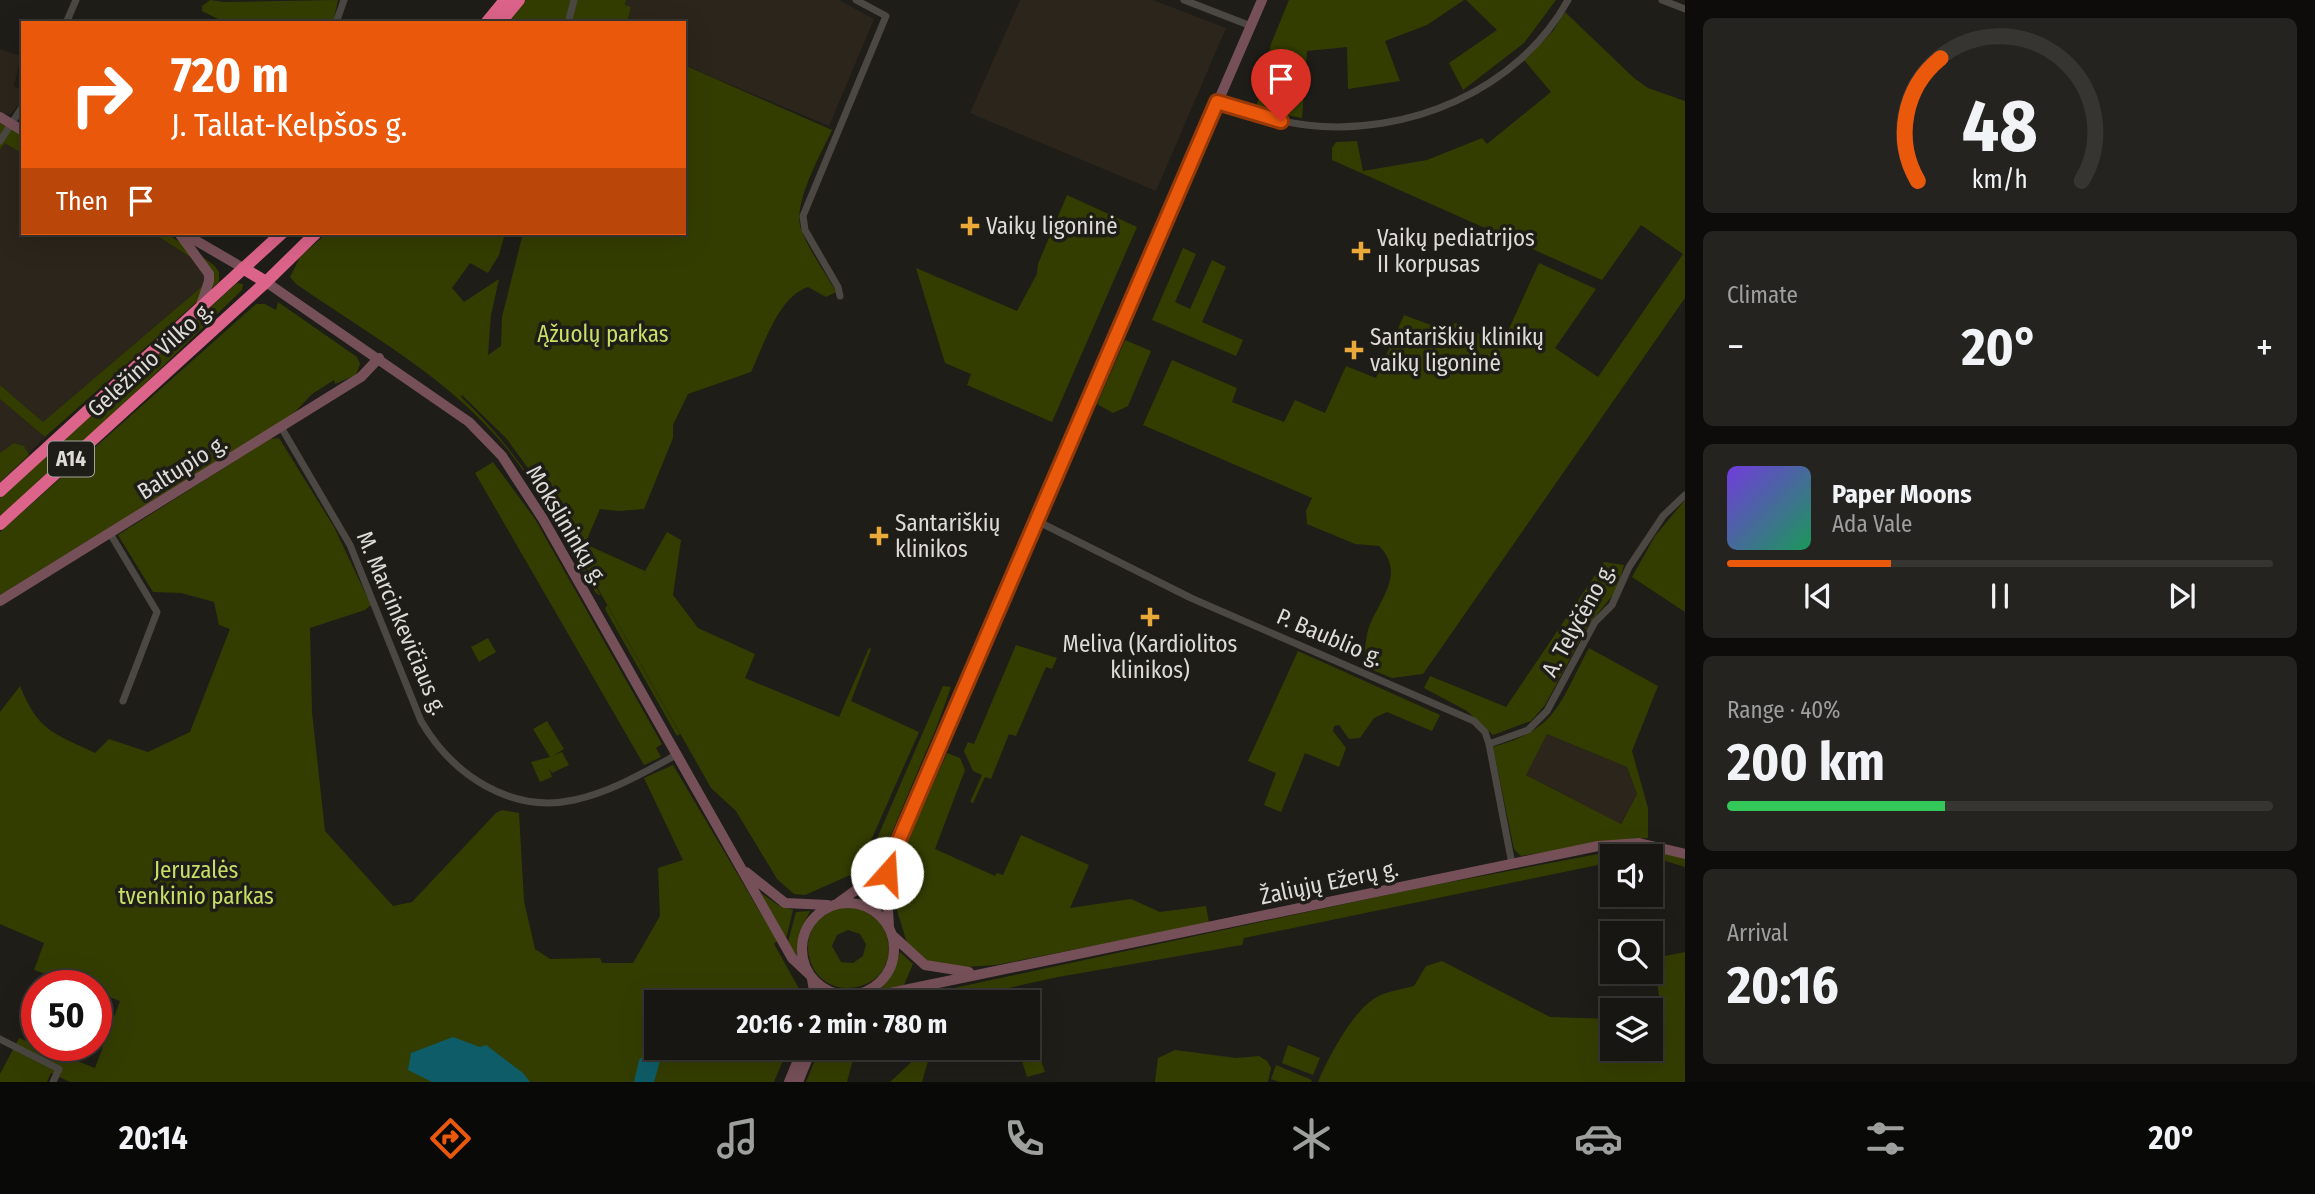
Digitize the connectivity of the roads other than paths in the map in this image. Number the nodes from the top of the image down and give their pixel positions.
1 (76, 0) edge
2 (344, 0) edge
3 (505, 0) edge
4 (519, 0) edge
5 (574, 0) edge
6 (856, 0) edge
7 (1184, 0) edge
8 (1262, 0) edge
9 (1568, 0) edge
10 (1662, 0) edge
11 (1685, 9) edge
12 (67, 21) edge
13 (337, 21) edge
14 (488, 21) edge
15 (502, 21) edge
16 (569, 21) edge
17 (1251, 26) junction
18 (1217, 102) junction
19 (21, 109) edge
20 (0, 117) edge
21 (12, 123) junction
22 (21, 130) edge
23 (0, 141) edge
24 (182, 235) edge
25 (185, 235) edge
26 (280, 235) edge
27 (314, 235) edge
28 (243, 268) junction
29 (266, 282) junction
30 (840, 296) dead end
31 (200, 308) junction
32 (379, 358) junction
33 (281, 427) junction
34 (0, 491) edge
35 (1685, 495) edge
36 (1037, 521) junction
37 (0, 524) edge
38 (111, 535) junction
39 (0, 601) edge
40 (123, 701) dead end
41 (1489, 744) junction
42 (678, 754) junction
43 (1685, 854) edge
44 (890, 861) junction
45 (1512, 864) junction
46 (744, 870) junction
47 (835, 904) junction
48 (891, 931) junction
49 (980, 973) junction
50 (811, 976) junction
51 (814, 990) edge
52 (827, 990) edge
53 (864, 990) edge
54 (903, 990) edge
55 (0, 1039) edge
56 (798, 1060) edge
57 (807, 1060) edge
58 (53, 1082) edge
59 (789, 1082) edge
60 (798, 1082) edge

1 - 12 street
2 - 13 street
3 - 14 highway
4 - 15 highway
5 - 16 street
6 - 30 street
7 - 17 street
8 - 17 main road
9 - 18 street
10 - 11 street
17 - 18 main road
18 - 36 main road
19 - 21 street
20 - 21 main road
21 - 22 main road
21 - 23 street
24 - 31 main road
25 - 28 main road
26 - 28 highway, A14
27 - 29 highway, A14
28 - 29 highway
28 - 31 highway, Geležinio Vilko g. / A14
29 - 32 main road, Mokslininkų g.
29 - 37 highway, Geležinio Vilko g. / A14
31 - 34 highway, Geležinio Vilko g. / A14
32 - 33 main road, Baltupio g.
32 - 42 main road, Mokslininkų g.
33 - 38 main road, Baltupio g.
33 - 42 street, M. Marcinkevičiaus g.
35 - 41 street, A. Telyčėno g.
36 - 41 street, P. Baublio g.
36 - 44 main road
38 - 39 main road, Baltupio g.
38 - 40 street
41 - 45 street, P. Baublio g.
42 - 46 main road, Mokslininkų g.
43 - 45 main road, Žaliųjų Ežerų g.
44 - 47 main road
44 - 48 main road
45 - 49 main road, Žaliųjų Ežerų g.
46 - 47 main road, Mokslininkų g.
46 - 50 main road, Mokslininkų g.
47 - 48 main road
47 - 50 main road
48 - 49 main road, Žaliųjų Ežerų g.
48 - 53 main road
49 - 54 main road, Žaliųjų Ežerų g.
50 - 51 main road
50 - 52 main road
55 - 58 street
56 - 59 main road
57 - 60 main road

